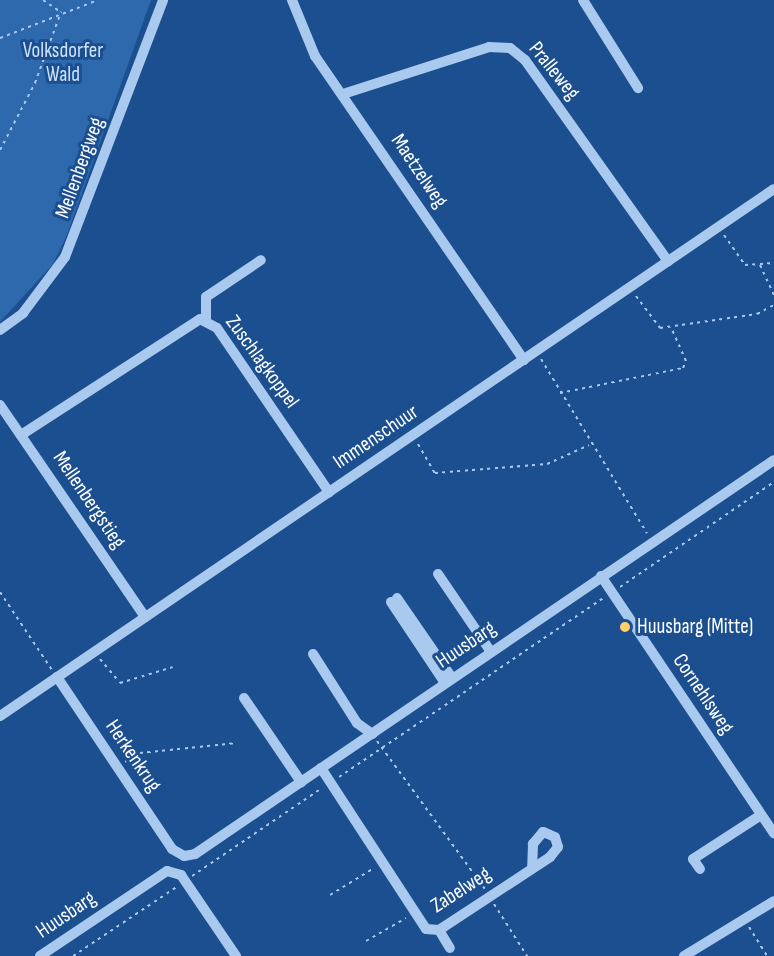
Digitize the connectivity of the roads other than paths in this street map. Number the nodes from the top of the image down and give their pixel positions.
1 (163, 0) edge
2 (292, 0) edge
3 (583, 0) edge
4 (638, 88) dead end
5 (343, 94) junction
6 (774, 189) edge
7 (261, 260) dead end
8 (668, 261) junction
9 (207, 320) junction
10 (0, 330) edge
11 (524, 360) junction
12 (0, 405) edge
13 (21, 435) junction
14 (774, 460) edge
15 (329, 492) junction
16 (438, 574) dead end
17 (602, 576) junction
18 (394, 600) dead end
19 (145, 617) junction
20 (491, 652) junction
21 (313, 654) dead end
22 (57, 677) junction
23 (448, 681) junction
24 (244, 698) dead end
25 (0, 716) edge
26 (372, 734) junction
27 (321, 768) junction
28 (301, 782) junction
29 (761, 815) junction
30 (774, 833) edge
31 (178, 855) joint
32 (532, 867) dead end
33 (700, 869) dead end
34 (774, 901) edge
35 (439, 930) junction
36 (450, 948) dead end
37 (40, 956) edge
38 (236, 956) edge
39 (684, 956) edge

1 - 10 street, Mellenbergweg
2 - 5 street, Maetzelweg
3 - 4 street
5 - 8 street, Pralleweg
5 - 11 street, Maetzelweg
6 - 8 street, Immenschuur
7 - 9 street
8 - 11 street, Immenschuur
9 - 13 street, Zuschlagkoppel
9 - 15 street, Zuschlagkoppel
11 - 15 street, Immenschuur
12 - 13 street, Mellenbergstieg
13 - 19 street, Mellenbergstieg
14 - 17 street, Huusbarg
15 - 19 street, Immenschuur
16 - 20 street
17 - 20 street, Huusbarg
17 - 29 street, Cornehlsweg
18 - 23 street
19 - 22 street, Immenschuur
20 - 23 street, Huusbarg
21 - 26 street
22 - 25 street, Immenschuur
22 - 31 street, Herkenkrug
23 - 26 street, Huusbarg
24 - 28 street
26 - 27 street, Huusbarg
27 - 28 street, Huusbarg
27 - 35 street, Zabelweg
28 - 31 street, Huusbarg
29 - 30 street, Cornehlsweg
29 - 33 street
32 - 35 street, Zabelweg
34 - 39 street
35 - 36 street
37 - 38 street, Huusbarg

